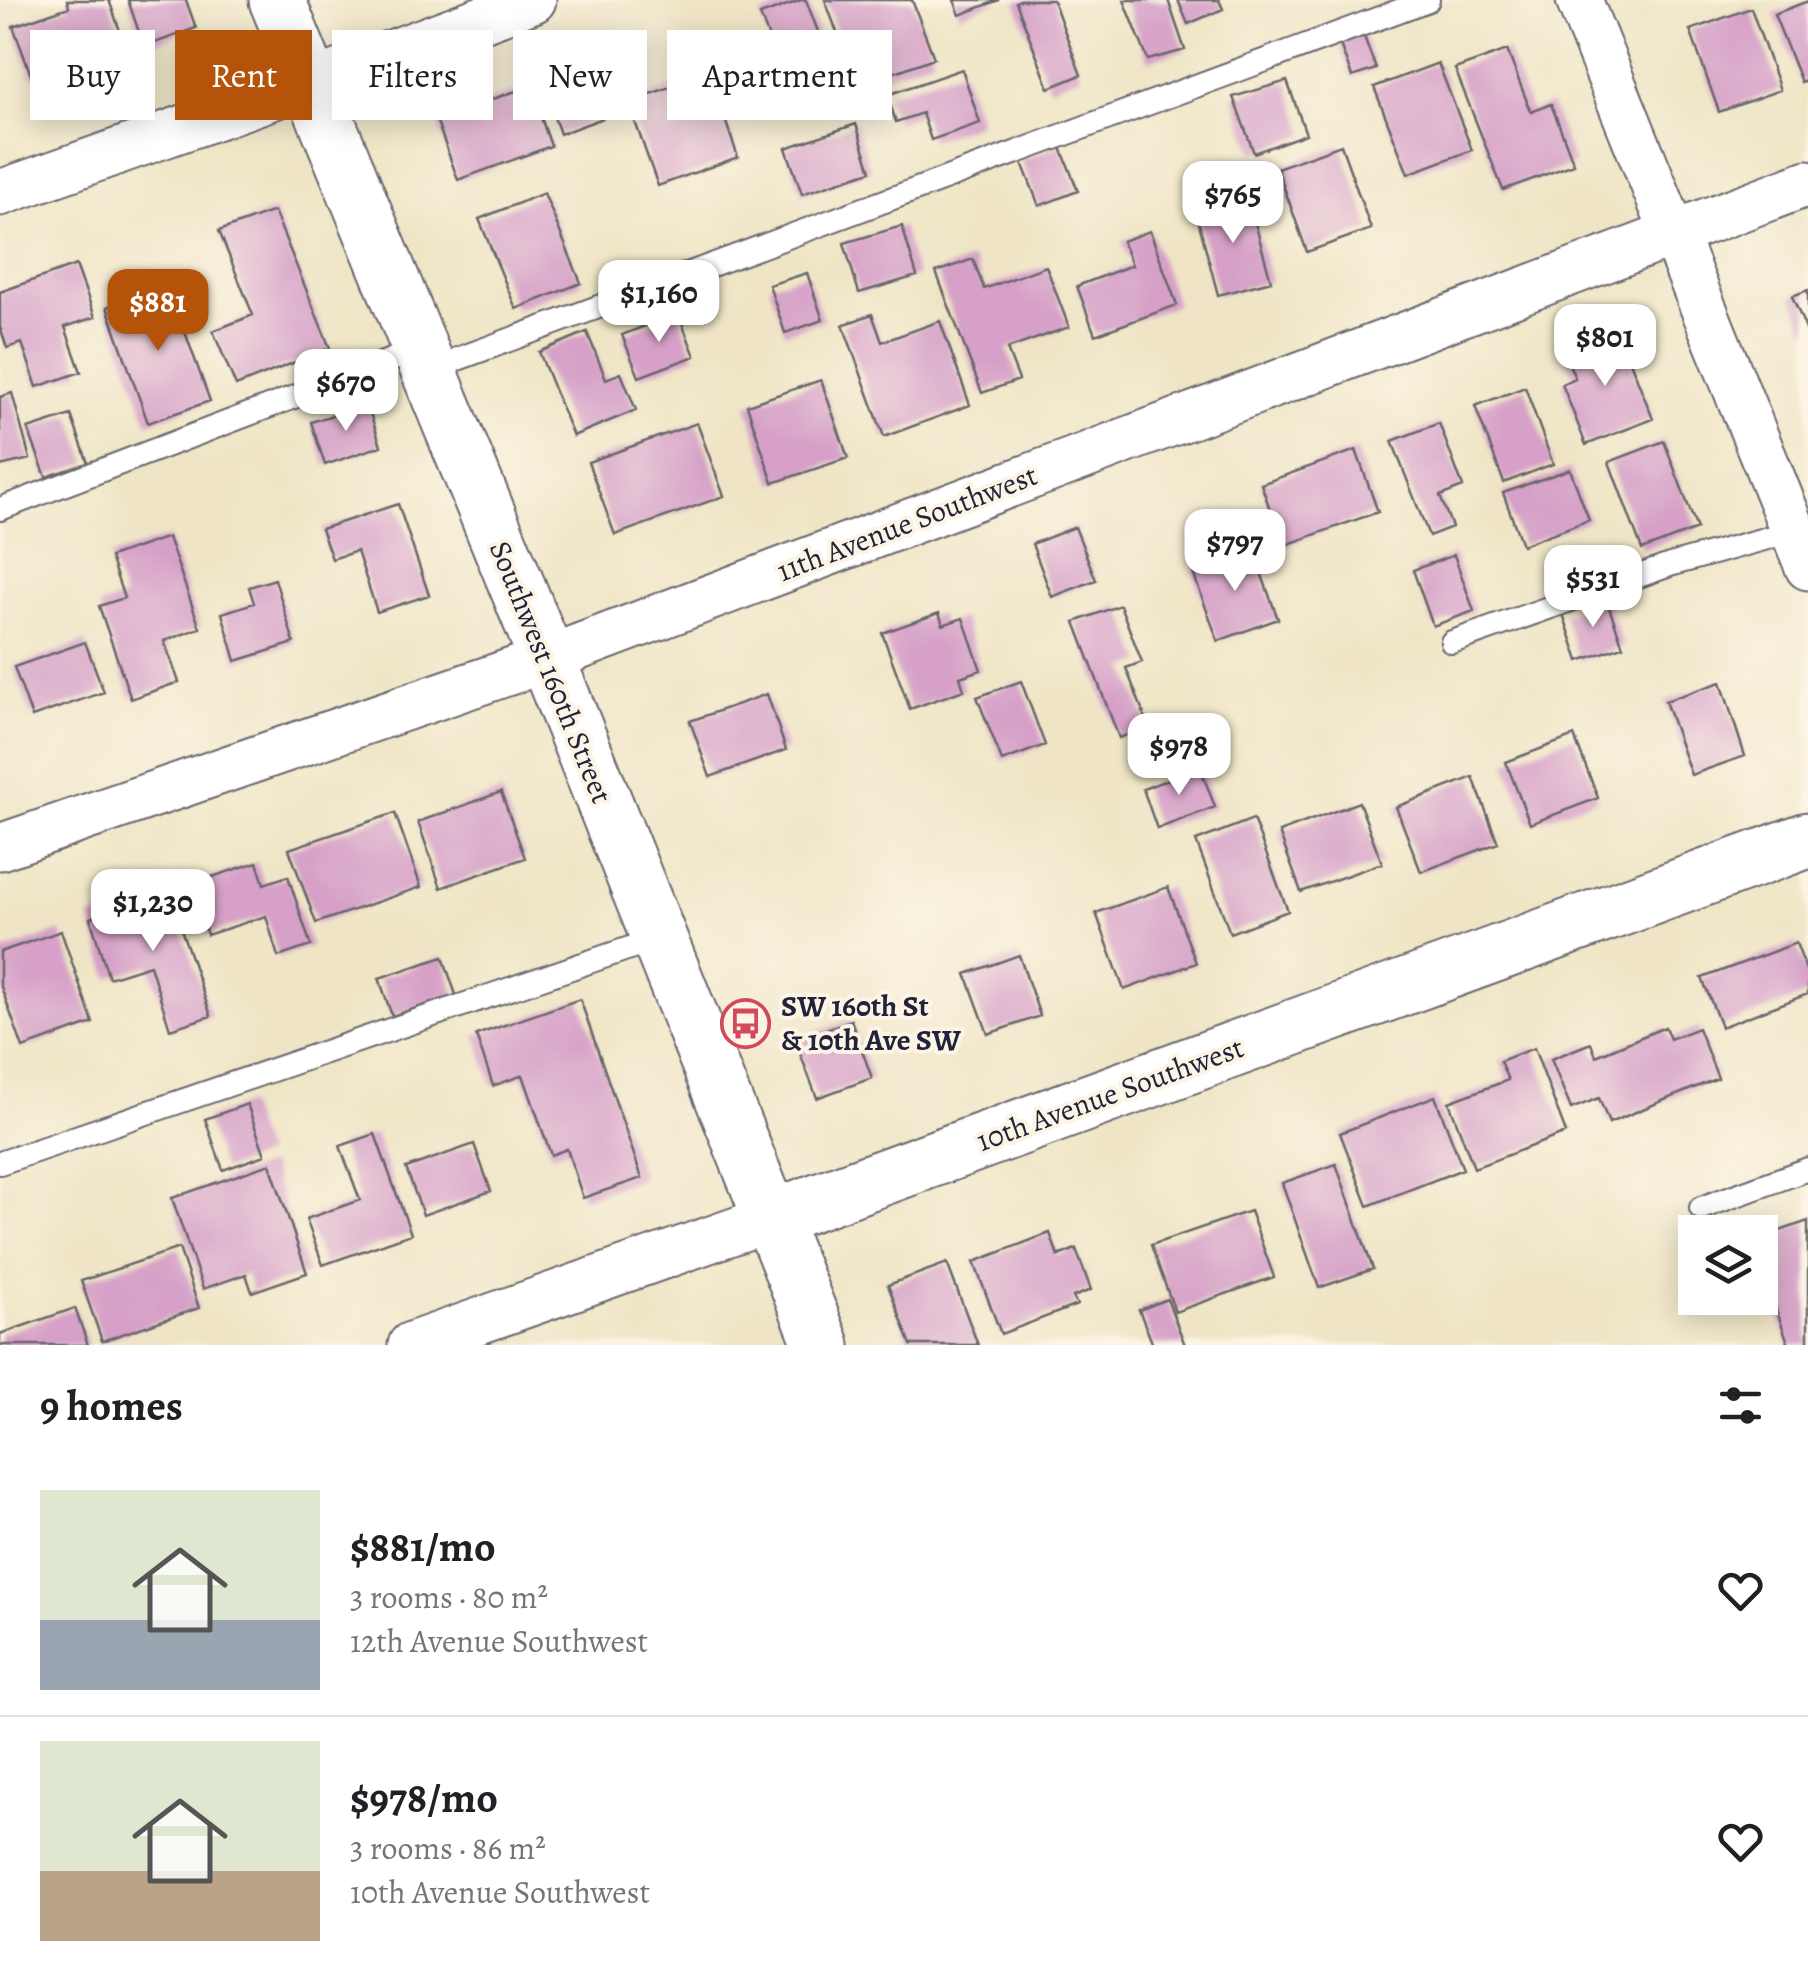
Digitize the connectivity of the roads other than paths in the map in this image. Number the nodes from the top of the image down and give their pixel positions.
1 (277, 0) edge
2 (534, 0) edge
3 (1428, 0) edge
4 (1579, 0) edge
5 (289, 30) edge
6 (312, 84) edge
7 (312, 86) edge
8 (208, 120) edge
9 (1808, 183) edge
10 (0, 193) edge
11 (1673, 233) junction
12 (424, 359) junction
13 (0, 509) edge
14 (1801, 549) edge
15 (1452, 642) dead end
16 (547, 658) junction
17 (1808, 840) edge
18 (0, 847) edge
19 (659, 938) junction
20 (0, 1163) edge
21 (1808, 1169) edge
22 (1700, 1208) dead end
23 (771, 1218) junction
24 (411, 1345) edge
25 (822, 1345) edge

1 - 5 street, Southwest 160th Street
2 - 6 street
3 - 12 lane
4 - 11 street
7 - 12 street, Southwest 160th Street
8 - 10 street
9 - 11 street, 11th Avenue Southwest
11 - 14 street
11 - 16 street, 11th Avenue Southwest
12 - 13 lane
12 - 16 street, Southwest 160th Street
14 - 15 lane
16 - 18 street, 11th Avenue Southwest
16 - 19 street, Southwest 160th Street
17 - 23 street, 10th Avenue Southwest
19 - 20 lane
19 - 23 street, Southwest 160th Street
21 - 22 lane
23 - 24 street, 10th Avenue Southwest
23 - 25 street, Southwest 160th Street

